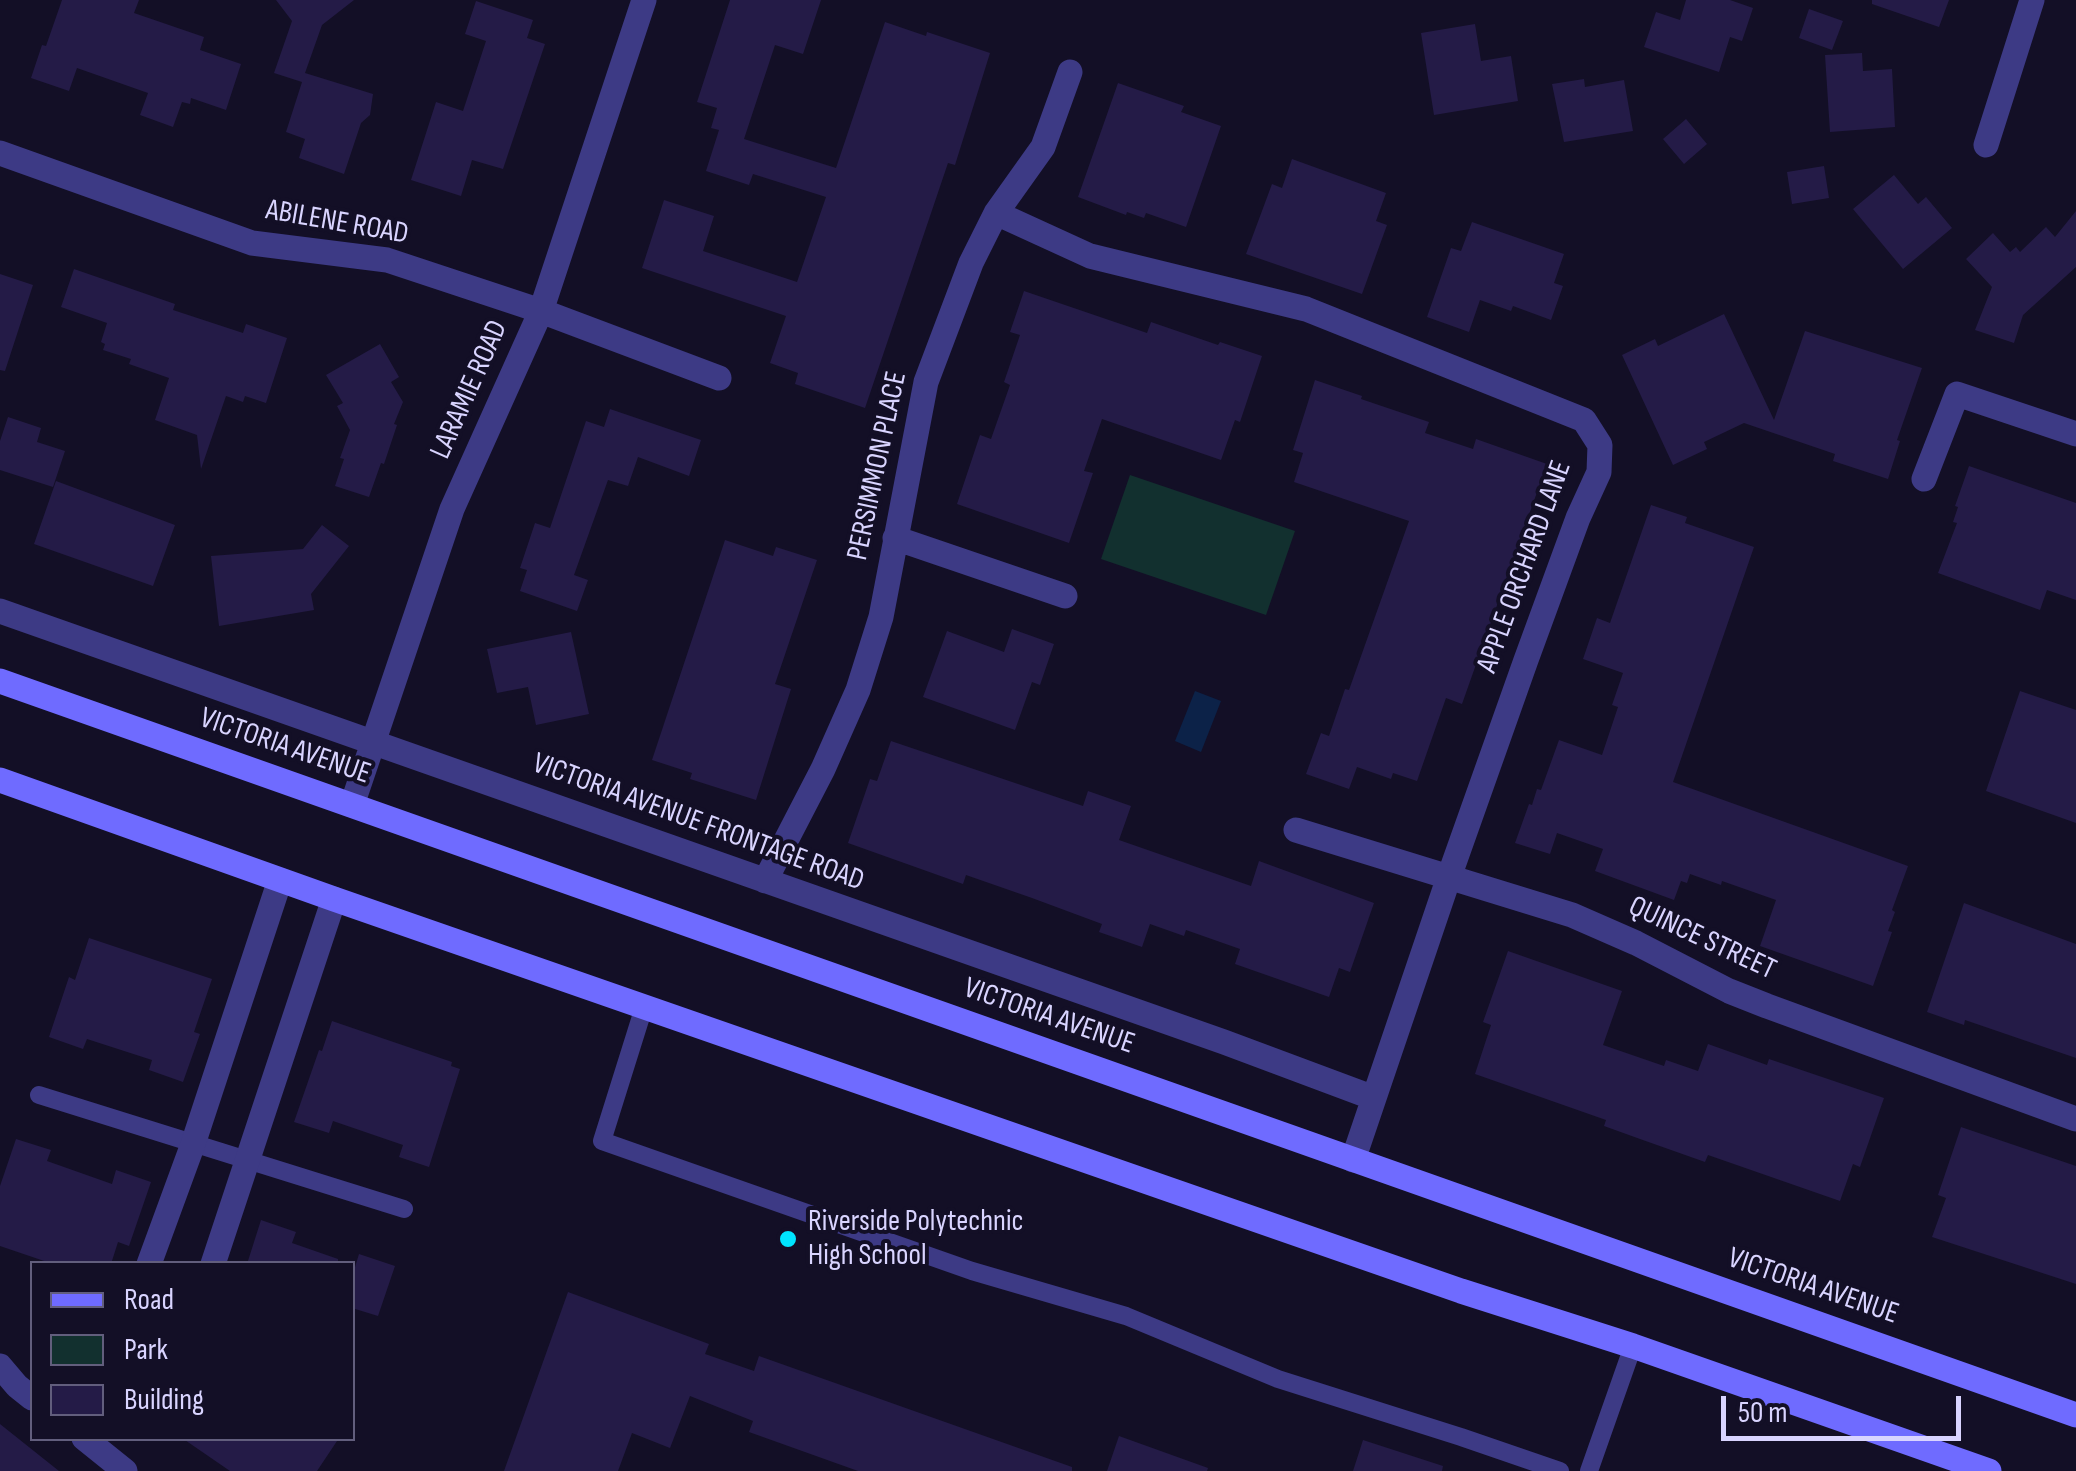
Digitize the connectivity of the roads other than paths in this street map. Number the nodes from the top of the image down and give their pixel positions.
1 (644, 0) edge
2 (2032, 0) edge
3 (1070, 72) dead end
4 (1986, 145) dead end
5 (0, 154) edge
6 (996, 213) junction
7 (542, 311) junction
8 (719, 378) dead end
9 (2076, 434) edge
10 (1924, 479) dead end
11 (895, 538) junction
12 (1065, 596) dead end
13 (0, 611) edge
14 (0, 681) edge
15 (374, 742) junction
16 (0, 780) edge
17 (352, 805) junction
18 (1296, 830) dead end
19 (1448, 877) junction
20 (280, 880) junction
21 (766, 882) junction
22 (334, 899) junction
23 (644, 1007) junction
24 (39, 1095) dead end
25 (1374, 1098) junction
26 (2076, 1119) edge
27 (194, 1144) junction
28 (1354, 1160) junction
29 (247, 1161) junction
30 (404, 1209) dead end
31 (150, 1261) edge
32 (214, 1261) edge
33 (1632, 1346) junction
34 (0, 1366) edge
35 (30, 1396) edge
36 (2076, 1415) edge
37 (95, 1442) edge
38 (126, 1471) edge
39 (1560, 1471) edge
40 (1590, 1471) edge
41 (1988, 1471) edge

1 - 7 street, LARAMIE ROAD
2 - 4 street
3 - 6 street, PERSIMMON PLACE
5 - 7 street, ABILENE ROAD
6 - 11 street, PERSIMMON PLACE
6 - 19 street, APPLE ORCHARD LANE
7 - 8 street, ABILENE ROAD
7 - 15 street, LARAMIE ROAD
9 - 10 street
11 - 12 street
11 - 21 street, PERSIMMON PLACE
13 - 15 street, VICTORIA AVENUE FRONTAGE ROAD
14 - 17 main road, VICTORIA AVENUE
15 - 17 street, LARAMIE ROAD
15 - 21 street, VICTORIA AVENUE FRONTAGE ROAD
16 - 20 main road
17 - 28 main road, VICTORIA AVENUE
18 - 19 street, QUINCE STREET
19 - 25 street, APPLE ORCHARD LANE
19 - 26 street, QUINCE STREET
20 - 22 main road
20 - 27 street
21 - 25 street, VICTORIA AVENUE FRONTAGE ROAD
22 - 23 main road
22 - 29 street
23 - 33 main road
23 - 39 lane
24 - 27 lane
25 - 28 street, APPLE ORCHARD LANE
27 - 29 lane
27 - 31 street
28 - 36 main road, VICTORIA AVENUE
29 - 30 lane
29 - 32 street
33 - 40 lane
33 - 41 main road
34 - 35 street
37 - 38 street

